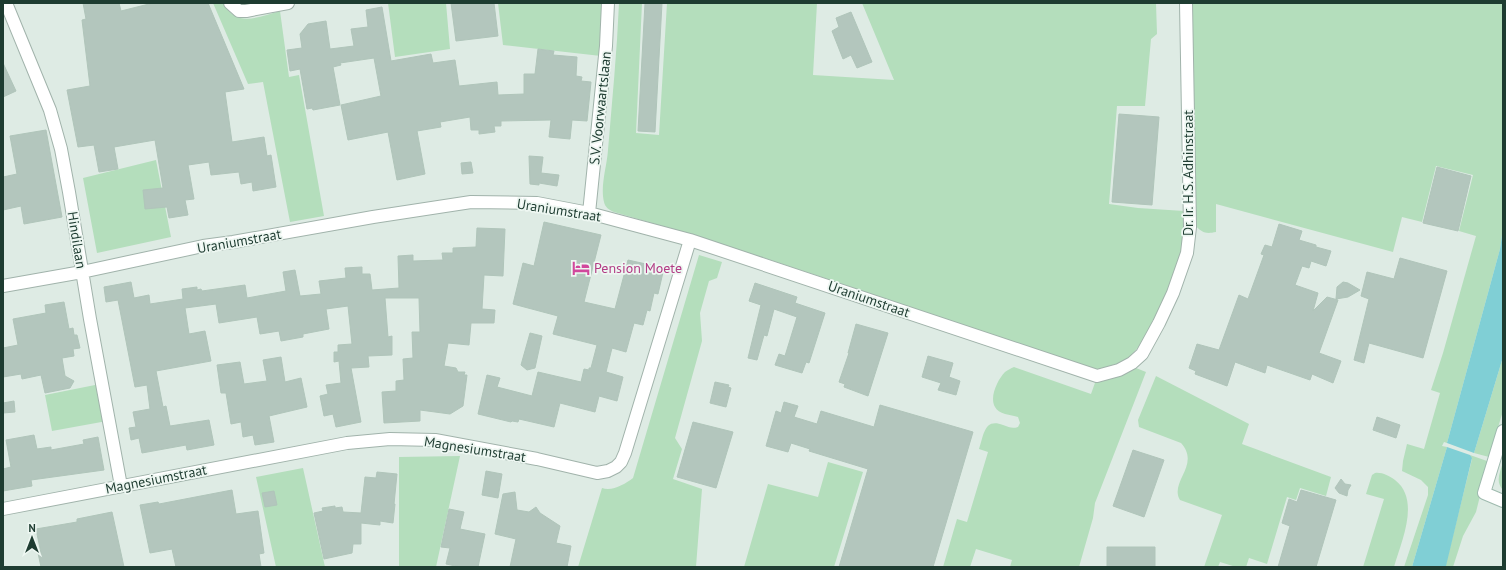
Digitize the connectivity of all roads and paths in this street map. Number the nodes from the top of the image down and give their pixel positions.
1 (6, 3) edge
2 (230, 3) edge
3 (288, 3) edge
4 (608, 3) edge
5 (1186, 3) edge
6 (589, 213) junction
7 (690, 240) junction
8 (82, 272) junction
9 (3, 286) edge
10 (1096, 376) joint
11 (1503, 431) edge
12 (121, 486) junction
13 (1503, 501) edge
14 (3, 509) edge

1 - 8 street, Hindilaan
2 - 3 street
4 - 6 street, S.V. Voorwaartslaan
5 - 10 street, Dr. Ir. H.S. Adhinstraat
6 - 7 street, Uraniumstraat
6 - 8 street, Uraniumstraat
7 - 10 street, Uraniumstraat
7 - 12 street, Magnesiumstraat
8 - 9 street, Uraniumstraat
8 - 12 street, Hindilaan
11 - 13 street
12 - 14 street, Magnesiumstraat

